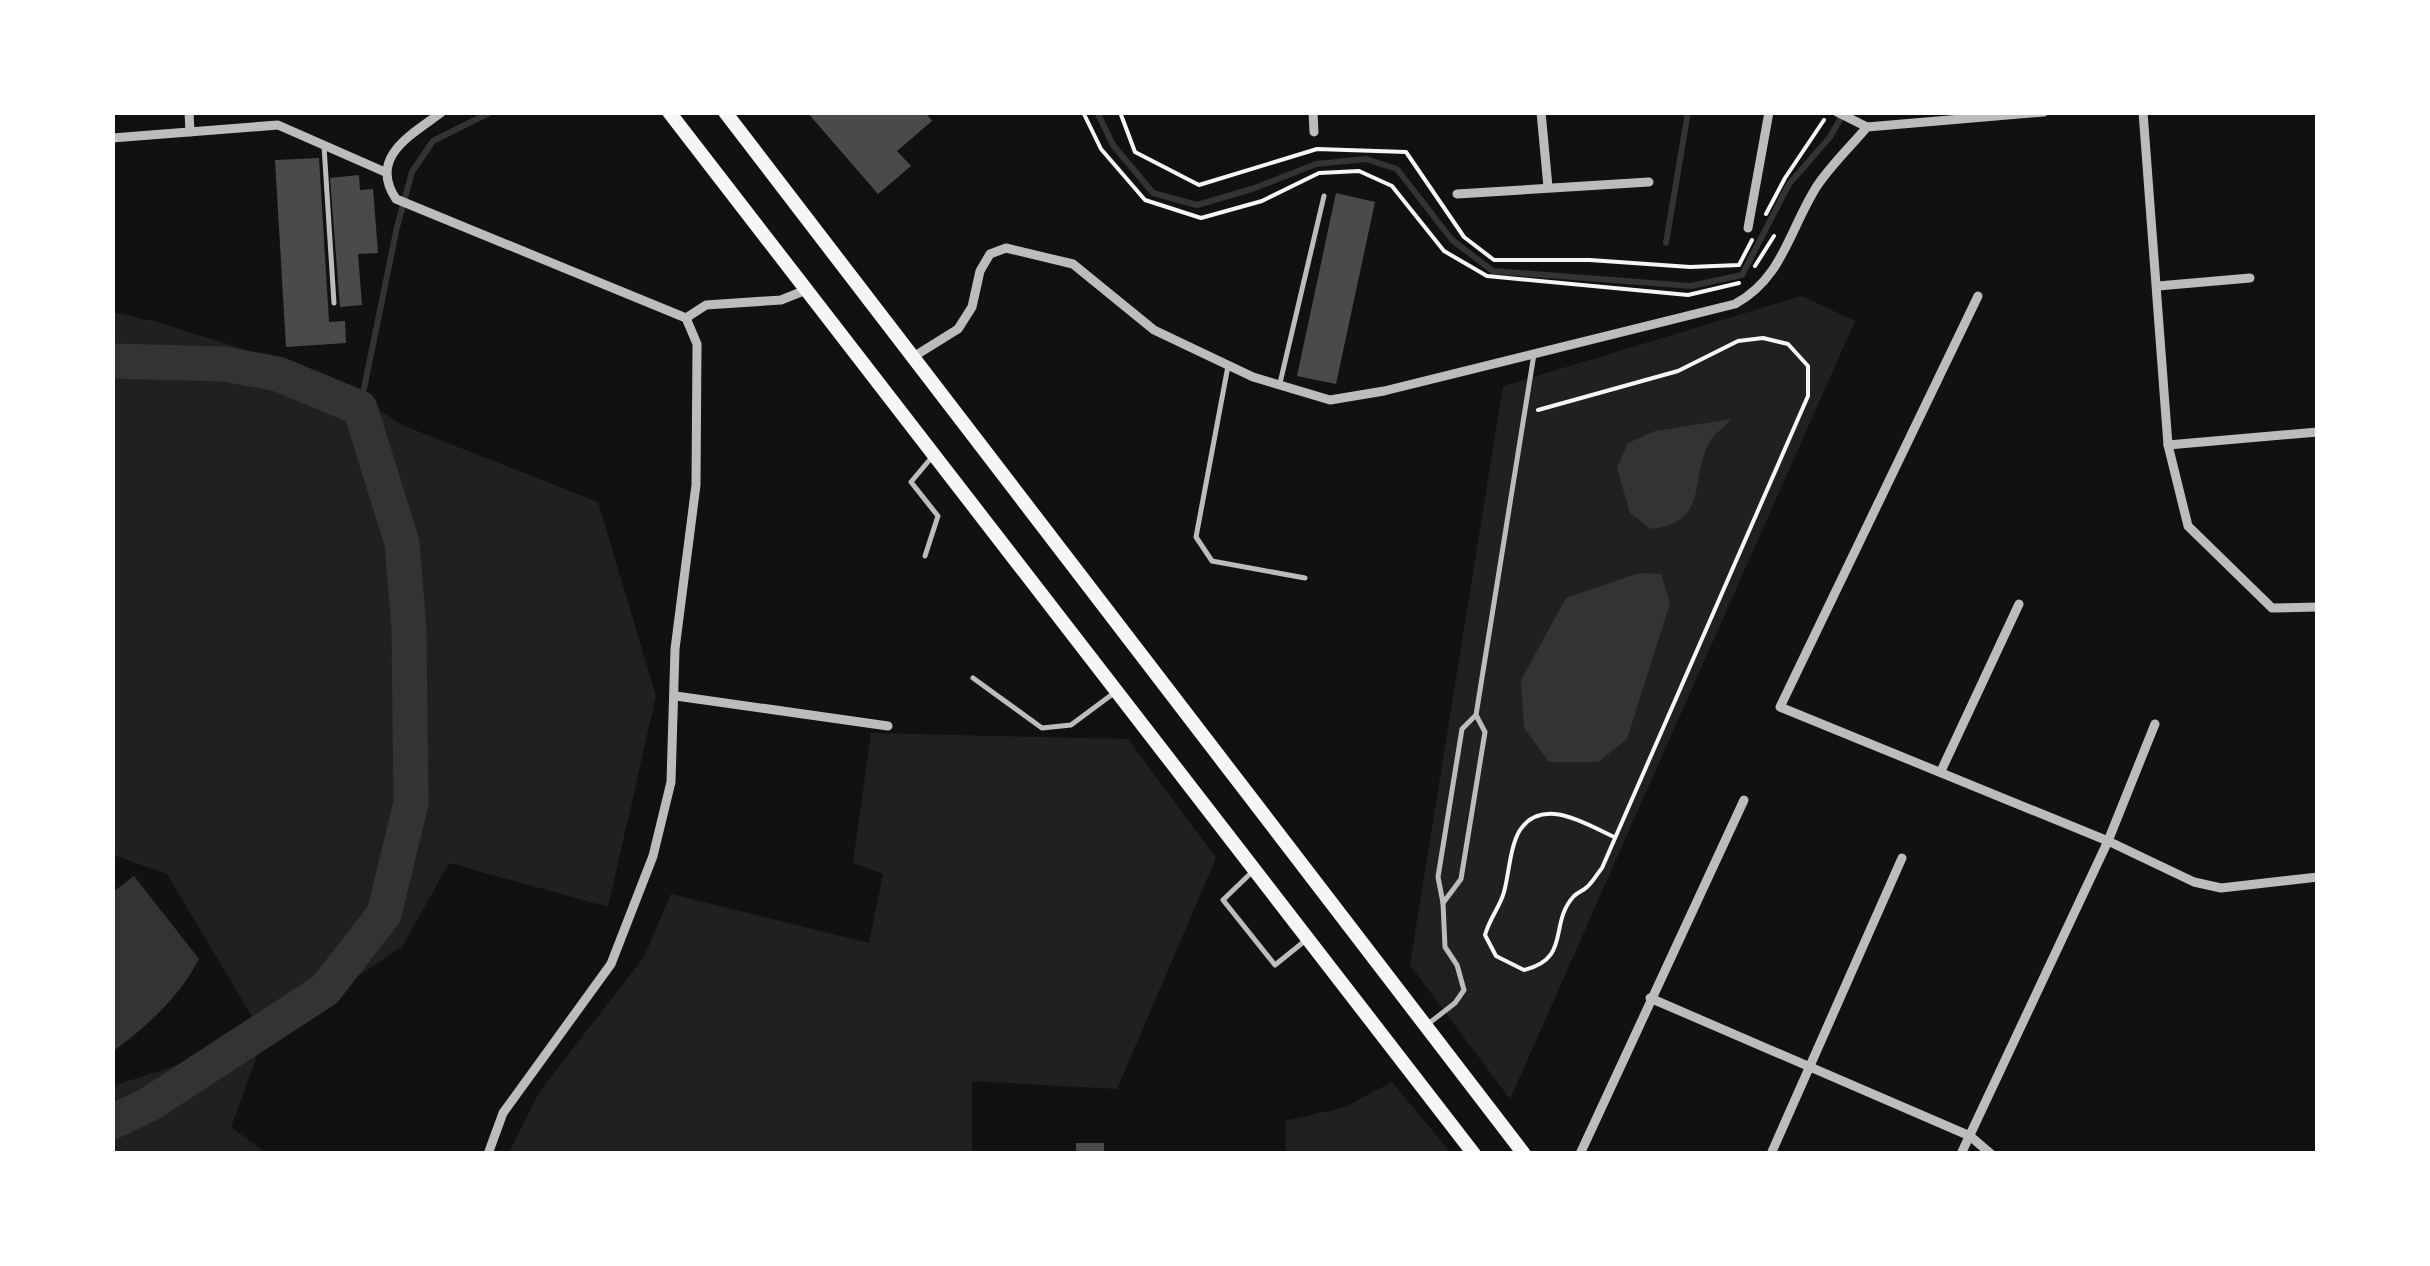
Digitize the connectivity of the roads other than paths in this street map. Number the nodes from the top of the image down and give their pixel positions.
1 (189, 112) edge
2 (442, 112) edge
3 (669, 112) edge
4 (725, 112) edge
5 (1313, 112) edge
6 (1540, 112) edge
7 (1769, 112) edge
8 (1837, 112) edge
9 (2044, 112) edge
10 (2143, 112) edge
11 (1961, 116) edge
12 (1867, 127) junction
13 (190, 132) junction
14 (1314, 132) dead end
15 (112, 138) edge
16 (324, 144) junction
17 (385, 172) junction
18 (1649, 182) dead end
19 (1548, 187) junction
20 (1457, 194) dead end
21 (1324, 196) dead end
22 (1748, 228) dead end
23 (2250, 278) dead end
24 (2158, 286) junction
25 (806, 290) junction
26 (1978, 296) dead end
27 (334, 303) dead end
28 (686, 318) junction
29 (1534, 354) junction
30 (913, 357) junction
31 (1228, 366) junction
32 (1280, 385) junction
33 (2318, 432) edge
34 (2168, 445) junction
35 (934, 455) junction
36 (925, 556) dead end
37 (1305, 578) dead end
38 (2019, 604) dead end
39 (2318, 606) edge
40 (973, 678) dead end
41 (1116, 691) junction
42 (676, 696) junction
43 (1476, 716) junction
44 (2156, 724) dead end
45 (888, 726) dead end
46 (1941, 772) junction
47 (1744, 800) dead end
48 (2108, 840) junction
49 (1902, 858) dead end
50 (1255, 870) junction
51 (2318, 877) edge
52 (1443, 904) junction
53 (1308, 938) junction
54 (1650, 998) junction
55 (1426, 1026) junction
56 (1812, 1068) junction
57 (1970, 1136) junction
58 (488, 1154) edge
59 (1474, 1154) edge
60 (1524, 1154) edge
61 (1580, 1154) edge
62 (1771, 1154) edge
63 (1962, 1154) edge
64 (1991, 1154) edge

1 - 13 street
2 - 17 street
3 - 25 main road
4 - 30 main road
5 - 14 street
6 - 19 street
7 - 22 street
8 - 12 street
9 - 11 street
10 - 24 street
11 - 12 street
12 - 29 street
13 - 15 street
13 - 16 street
16 - 17 street
16 - 27 lane
17 - 28 street
18 - 19 street
19 - 20 street
21 - 32 lane
23 - 24 street
24 - 34 street
25 - 28 street
25 - 35 main road
26 - 46 street
28 - 42 street
29 - 32 street
29 - 43 lane
30 - 31 street
30 - 55 main road
31 - 32 street
31 - 37 lane
33 - 34 street
34 - 39 street
35 - 36 lane
35 - 41 main road
38 - 46 street
40 - 41 lane
41 - 50 main road
42 - 45 street
42 - 58 street
43 - 52 lane
43 - 52 lane
44 - 48 street
46 - 48 street
47 - 54 street
48 - 51 street
48 - 57 street
49 - 56 street
50 - 53 main road
50 - 53 lane
52 - 55 lane
53 - 59 main road
54 - 56 street
54 - 61 street
55 - 60 main road
56 - 57 street
56 - 62 street
57 - 63 street
57 - 64 street

